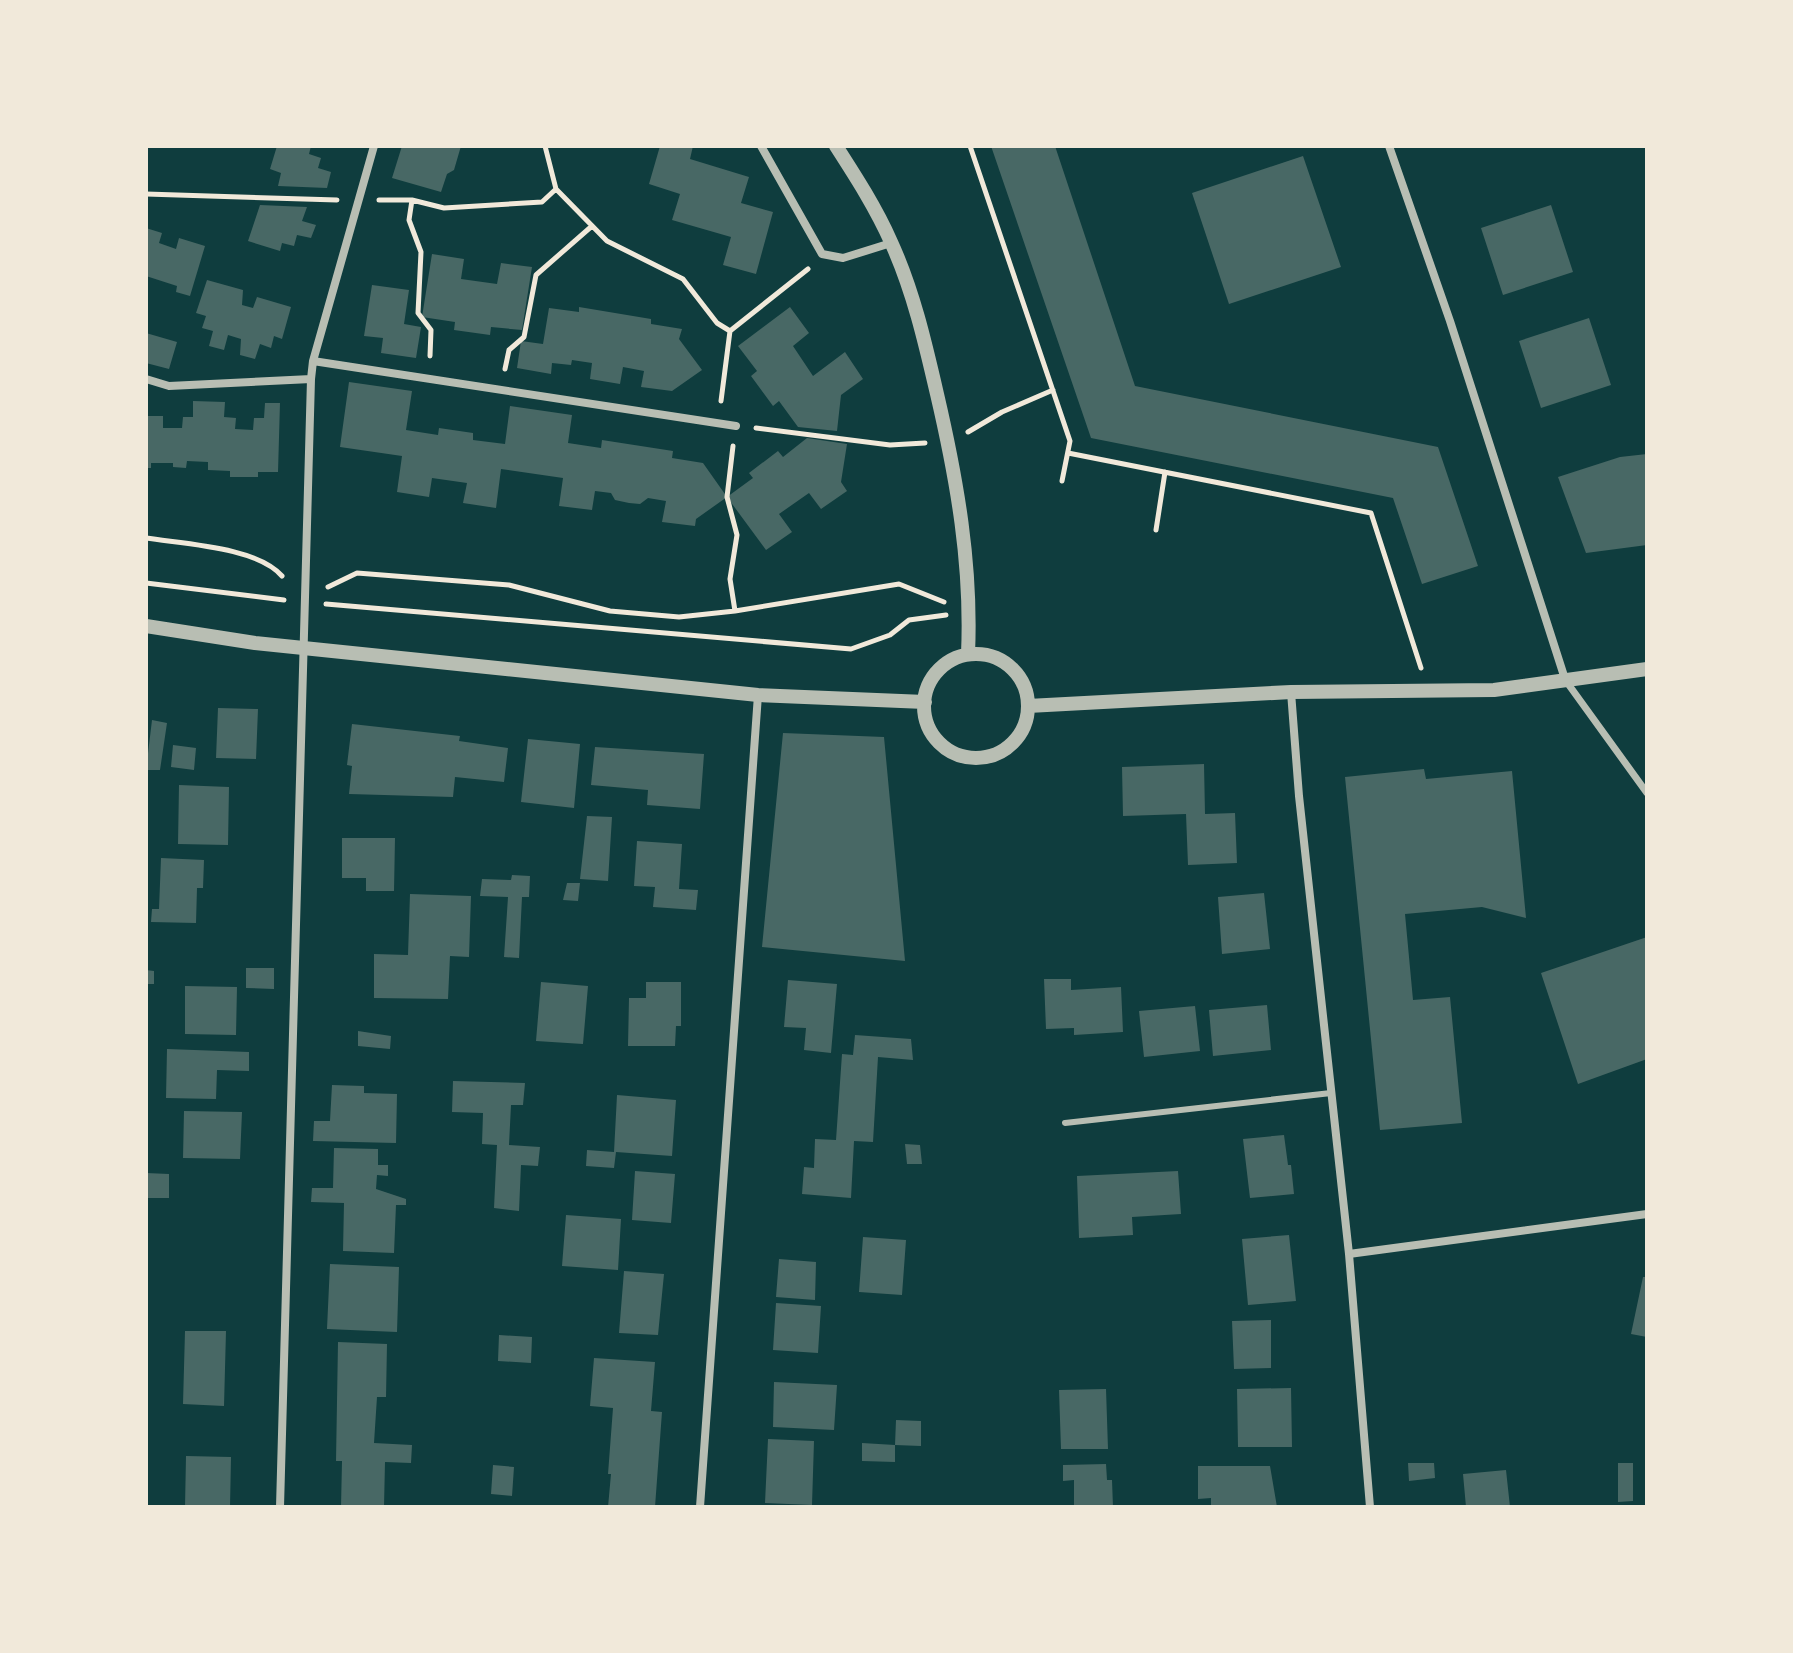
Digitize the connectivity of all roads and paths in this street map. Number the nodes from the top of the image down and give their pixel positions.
1 (374, 146) edge
2 (545, 146) edge
3 (761, 146) edge
4 (836, 146) edge
5 (970, 146) edge
6 (1389, 146) edge
7 (556, 189) junction
8 (146, 194) edge
9 (412, 200) junction
10 (357, 201) junction
11 (592, 226) junction
12 (891, 243) junction
13 (822, 254) junction
14 (730, 331) junction
15 (313, 361) junction
16 (146, 379) edge
17 (311, 379) junction
18 (429, 379) junction
19 (500, 390) junction
20 (1053, 390) junction
21 (718, 423) junction
22 (736, 426) junction
23 (948, 444) junction
24 (1068, 453) junction
25 (1165, 472) junction
26 (1062, 481) dead end
27 (1156, 530) dead end
28 (146, 538) edge
29 (146, 583) edge
30 (305, 602) junction
31 (735, 611) junction
32 (970, 615) junction
33 (146, 626) edge
34 (304, 646) junction
35 (968, 654) junction
36 (1647, 669) edge
37 (1565, 679) junction
38 (1291, 692) junction
39 (1428, 692) junction
40 (758, 695) junction
41 (925, 702) junction
42 (1028, 706) junction
43 (1647, 793) edge
44 (1331, 1093) junction
45 (1065, 1123) dead end
46 (1647, 1214) edge
47 (1349, 1254) junction
48 (280, 1507) edge
49 (700, 1507) edge
50 (1370, 1507) edge

1 - 10 street
2 - 7 path
3 - 13 street
4 - 12 street
5 - 20 path
6 - 37 street
7 - 9 path
7 - 11 path
8 - 10 path
9 - 10 path
9 - 18 path
10 - 15 street
11 - 14 path
11 - 19 path
12 - 13 street
12 - 23 street
13 - 14 path
14 - 21 path
15 - 17 street
15 - 18 street
16 - 17 street
17 - 30 street
18 - 19 street
19 - 21 street
20 - 23 path
20 - 24 path
21 - 22 street
22 - 23 path
22 - 31 path
23 - 32 street
24 - 25 path
24 - 26 path
25 - 27 path
25 - 39 path
28 - 30 path
29 - 30 path
30 - 31 path
30 - 32 path
30 - 34 street
31 - 32 path
32 - 35 street
33 - 34 street
34 - 40 street
34 - 48 street
35 - 41 street
35 - 42 street
36 - 37 street
37 - 39 street
37 - 43 street
38 - 39 street
38 - 42 street
38 - 44 street
40 - 41 street
40 - 49 street
41 - 42 street
44 - 45 lane
44 - 47 street
46 - 47 street
47 - 50 street

